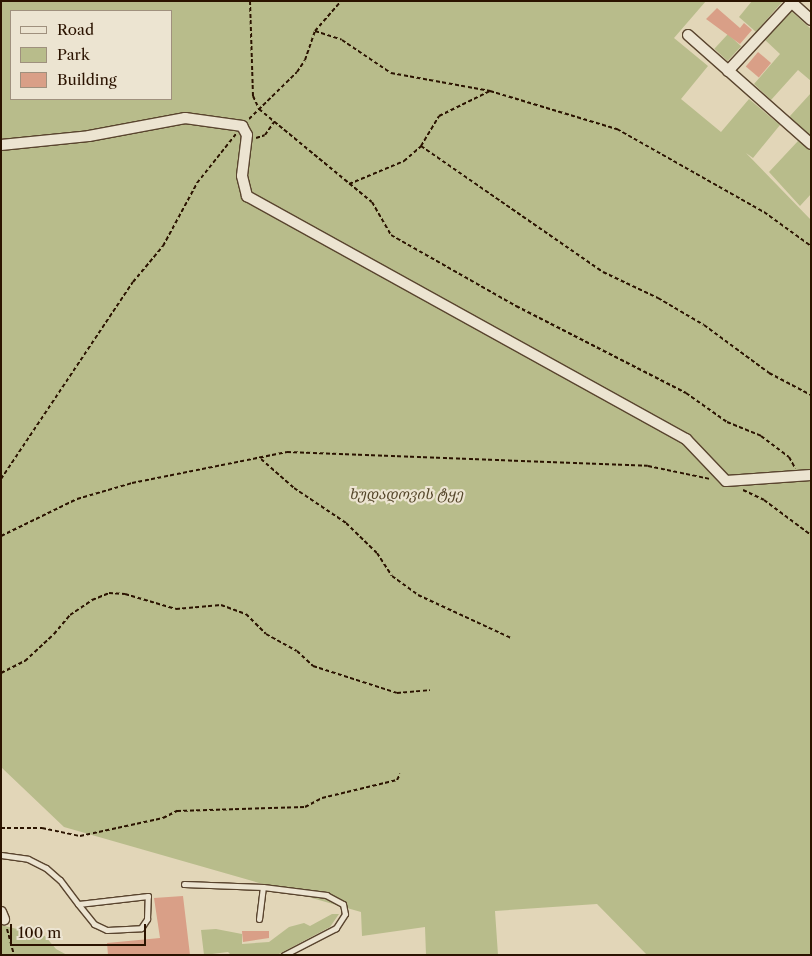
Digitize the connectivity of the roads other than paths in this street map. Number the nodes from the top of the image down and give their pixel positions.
1 (791, 2) edge
2 (811, 20) edge
3 (688, 35) dead end
4 (728, 71) junction
5 (811, 144) edge
6 (1, 145) edge
7 (811, 475) edge
8 (1, 855) edge
9 (184, 884) dead end
10 (263, 887) junction
11 (78, 904) junction
12 (259, 919) dead end
13 (284, 955) edge

1 - 2 street
1 - 4 street
3 - 4 street
4 - 5 street
6 - 7 street
8 - 11 lane
9 - 10 lane
10 - 12 lane
10 - 13 lane
11 - 11 lane

